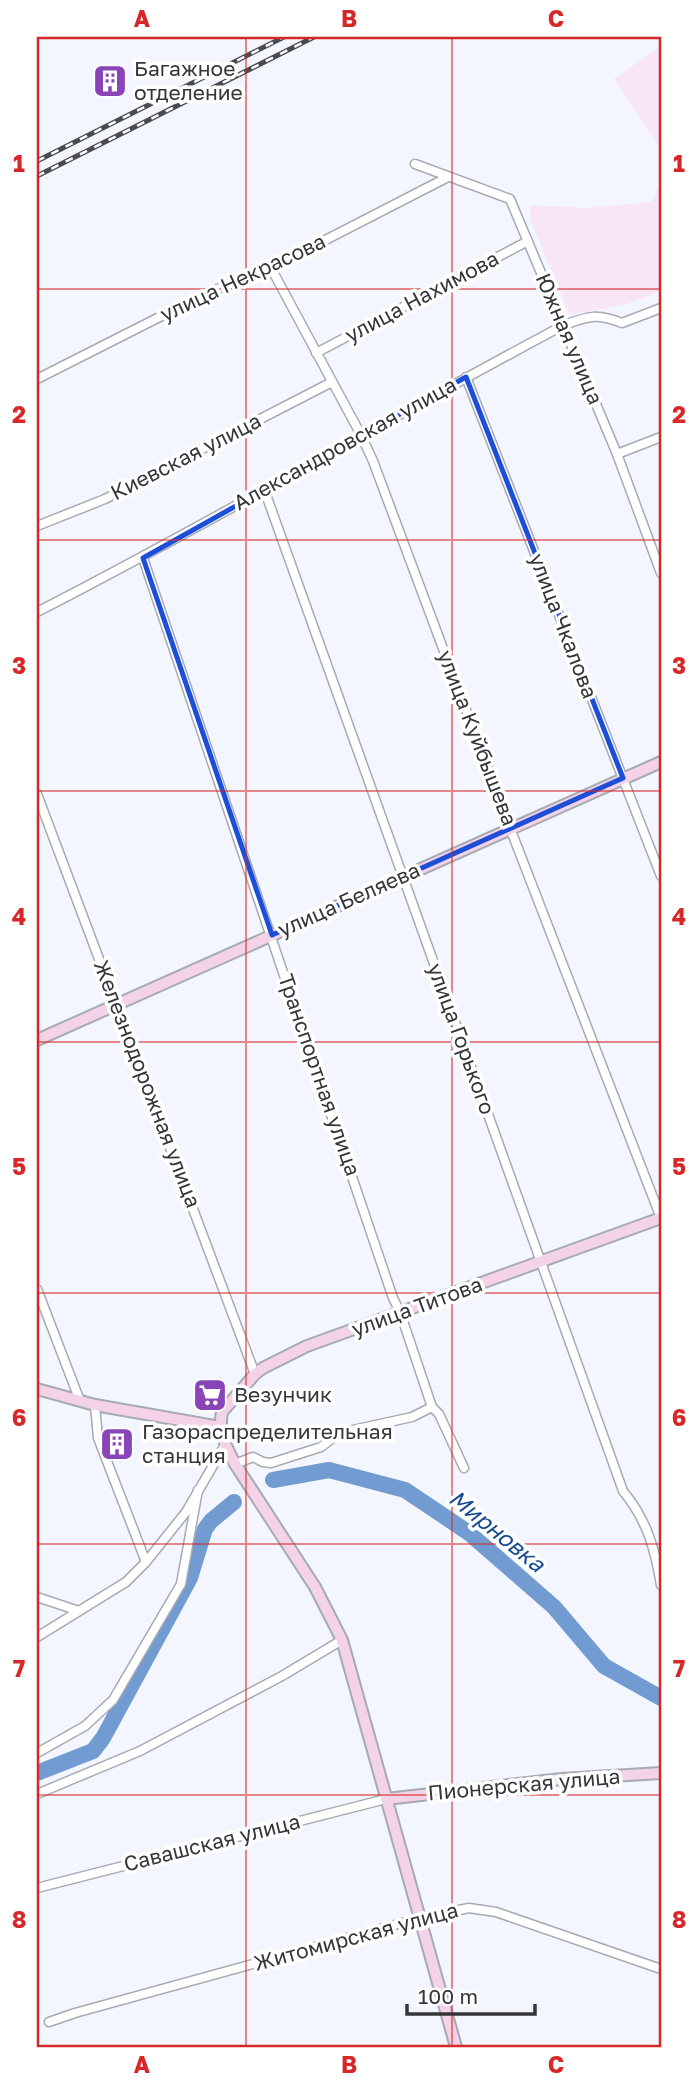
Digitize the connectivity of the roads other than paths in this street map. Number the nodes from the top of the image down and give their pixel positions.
1 (415, 164) dead end
2 (448, 177) junction
3 (528, 241) junction
4 (271, 268) junction
5 (661, 308) edge
6 (564, 325) junction
7 (316, 353) junction
8 (466, 377) junction
9 (37, 379) edge
10 (332, 382) junction
11 (361, 435) junction
12 (661, 437) edge
13 (617, 454) junction
14 (264, 489) junction
15 (37, 526) edge
16 (143, 558) junction
17 (661, 573) edge
18 (37, 612) edge
19 (661, 762) edge
20 (623, 778) junction
21 (37, 794) edge
22 (510, 828) junction
23 (403, 876) junction
24 (661, 876) edge
25 (272, 935) junction
26 (117, 1004) junction
27 (37, 1040) edge
28 (661, 1218) edge
29 (542, 1262) junction
30 (37, 1289) edge
31 (400, 1312) junction
32 (255, 1374) junction
33 (37, 1389) edge
34 (80, 1401) junction
35 (95, 1405) junction
36 (432, 1407) junction
37 (220, 1427) junction
38 (225, 1445) junction
39 (234, 1464) junction
40 (464, 1468) dead end
41 (198, 1490) junction
42 (146, 1562) junction
43 (661, 1585) edge
44 (37, 1597) edge
45 (79, 1611) junction
46 (37, 1637) edge
47 (342, 1640) junction
48 (37, 1753) edge
49 (661, 1773) edge
50 (37, 1794) edge
51 (386, 1799) junction
52 (37, 1888) edge
53 (420, 1918) junction
54 (661, 1969) edge
55 (49, 2022) dead end
56 (456, 2047) edge

1 - 2 street, Южная улица
2 - 3 street, Южная улица
2 - 4 street, улица Некрасова
3 - 6 street, Южная улица
3 - 7 street, улица Нахимова
4 - 7 street, улица Куйбышева
4 - 9 street, улица Некрасова
5 - 6 street, Александровская улица
6 - 8 street, Александровская улица
6 - 13 street, Южная улица
7 - 10 street, улица Куйбышева
8 - 11 street, Александровская улица
8 - 20 street, улица Чкалова
10 - 11 street, улица Куйбышева
10 - 15 street, Киевская улица
11 - 14 street, Александровская улица
11 - 22 street, улица Куйбышева
12 - 13 street
13 - 17 street, Южная улица
14 - 16 street, Александровская улица
14 - 23 street, улица Горького
16 - 18 street, Александровская улица
16 - 25 street, Транспортная улица
19 - 20 main road, улица Беляева
20 - 22 main road, улица Беляева
20 - 24 street, улица Чкалова
21 - 26 street, Железнодорожная улица
22 - 23 main road, улица Беляева
22 - 28 street, улица Куйбышева
23 - 25 main road, улица Беляева
23 - 29 street, улица Горького
25 - 26 main road, улица Беляева
25 - 31 street, Транспортная улица
26 - 27 main road, улица Беляева
26 - 32 street, Железнодорожная улица
28 - 29 main road, улица Титова
29 - 31 main road, улица Титова
29 - 43 street, улица Горького
30 - 34 street
31 - 32 main road, улица Титова
31 - 36 street, Транспортная улица
32 - 37 main road, улица Титова
33 - 34 main road
34 - 35 main road
35 - 37 main road
35 - 42 street
36 - 39 street
36 - 40 street, Транспортная улица
37 - 38 main road
38 - 39 main road
38 - 41 street
39 - 47 main road
41 - 42 street
41 - 48 street
42 - 45 street
44 - 45 street
45 - 46 street
47 - 50 street
47 - 51 main road
49 - 51 main road, Пионерская улица
51 - 52 street, Савашская улица
51 - 53 main road
53 - 54 street, Житомирская улица
53 - 55 street, Житомирская улица
53 - 56 main road

